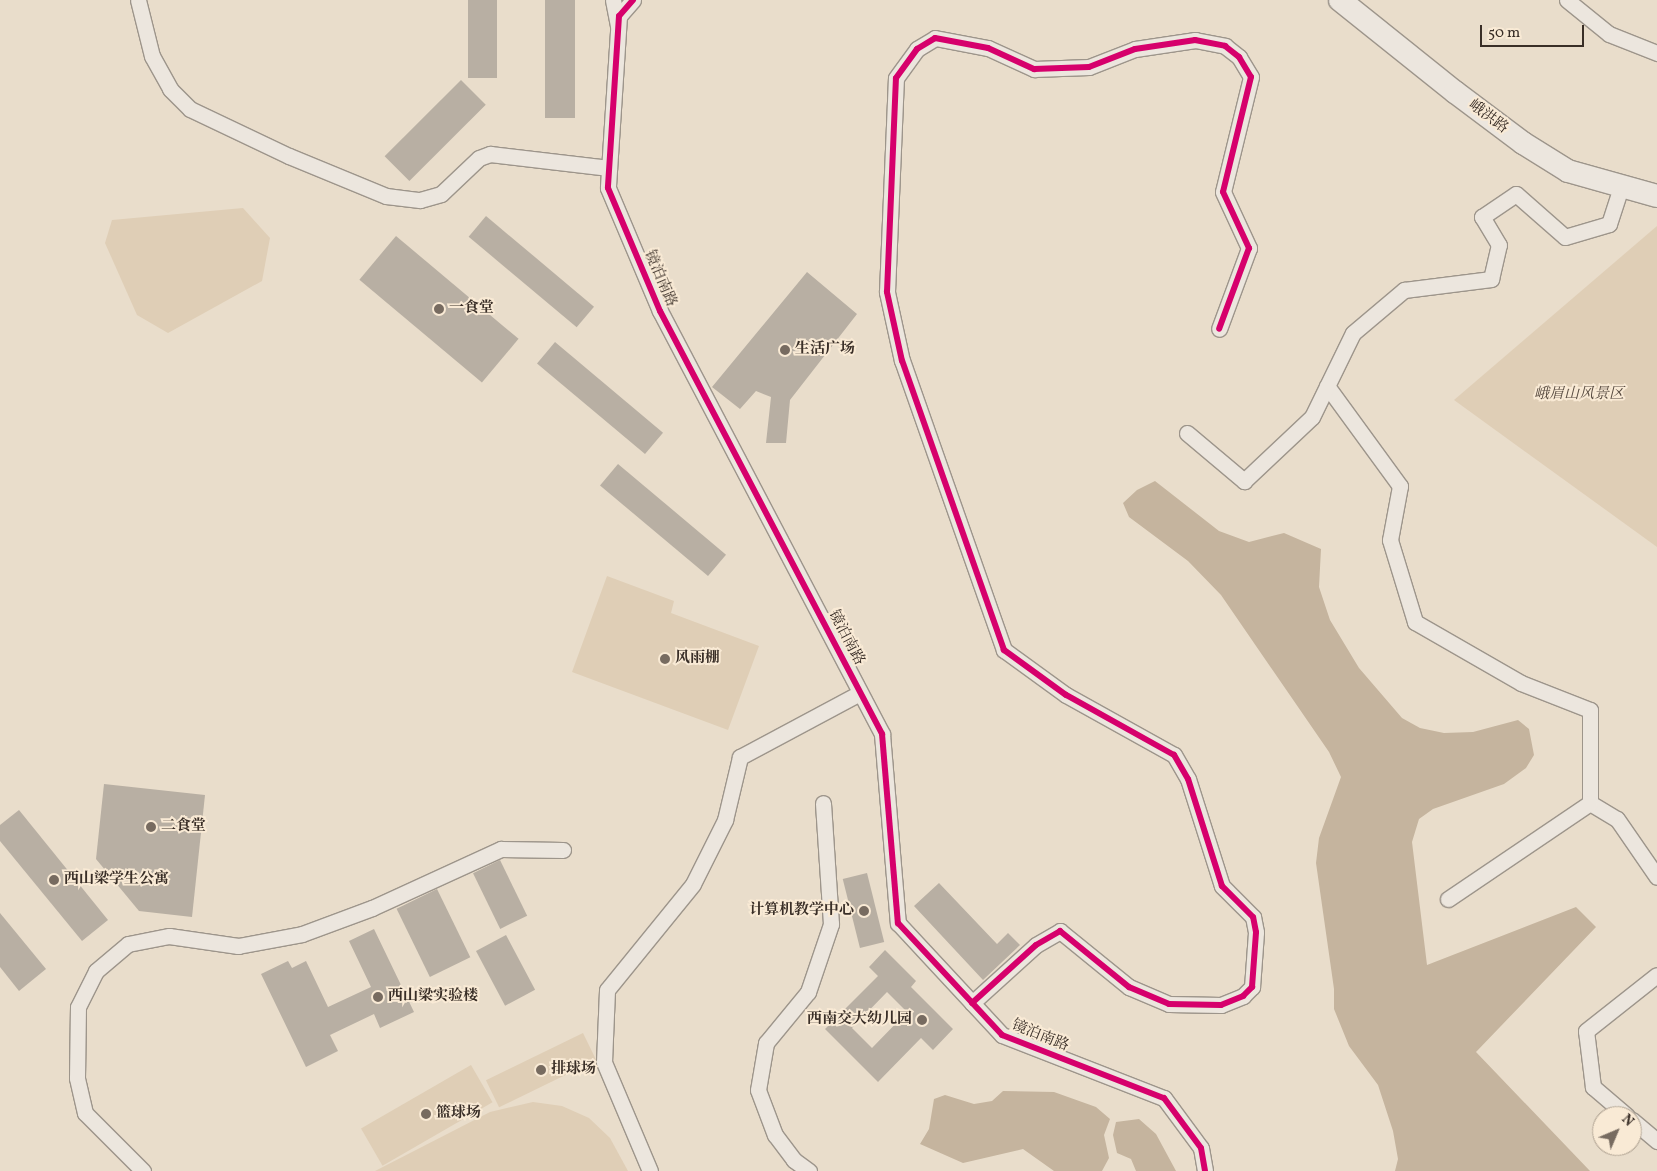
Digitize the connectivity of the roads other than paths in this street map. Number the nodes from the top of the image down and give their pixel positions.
1 (138, 0) edge
2 (613, 0) edge
3 (634, 0) edge
4 (1340, 0) edge
5 (1567, 0) edge
6 (619, 28) junction
7 (1657, 53) edge
8 (609, 168) junction
9 (1621, 187) junction
10 (1657, 196) edge
11 (1219, 329) dead end
12 (1327, 386) junction
13 (1186, 434) dead end
14 (860, 693) junction
15 (823, 803) dead end
16 (1590, 803) junction
17 (563, 850) dead end
18 (1657, 877) edge
19 (1448, 899) dead end
20 (1657, 975) edge
21 (972, 1003) junction
22 (1615, 1106) edge
23 (1642, 1129) edge
24 (1657, 1142) edge
25 (143, 1171) edge
26 (650, 1171) edge
27 (809, 1171) edge
28 (1205, 1171) edge

1 - 8 street
2 - 6 street
3 - 6 street, 镜泊南路
4 - 9 main road, 峨洪路
5 - 7 street
6 - 8 street, 镜泊南路
8 - 14 street, 镜泊南路
9 - 10 main road, 峨洪路
9 - 12 street
11 - 21 street
12 - 13 street
12 - 16 street
14 - 21 street, 镜泊南路
14 - 26 street
15 - 27 street
16 - 18 street
16 - 19 street
17 - 25 street
20 - 22 street
21 - 28 street, 镜泊南路
23 - 24 street

